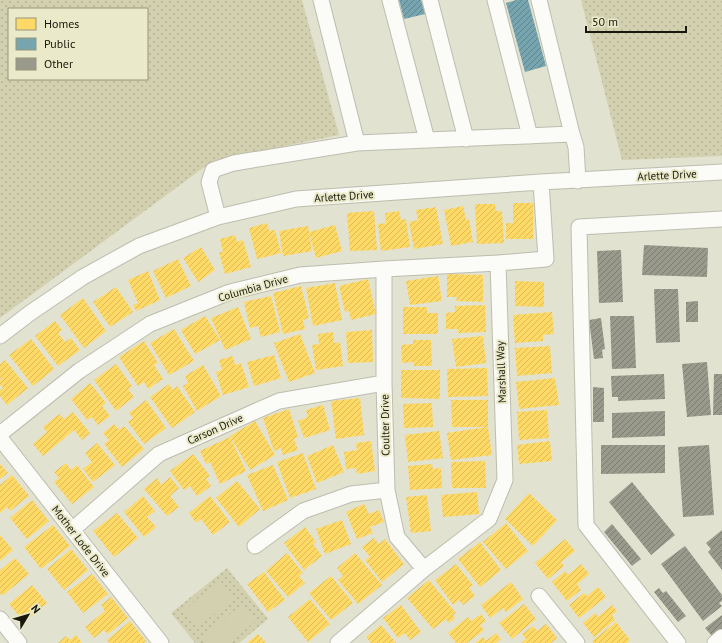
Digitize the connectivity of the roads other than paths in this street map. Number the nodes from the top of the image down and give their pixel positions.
1 (321, 0) edge
2 (390, 0) edge
3 (430, 0) edge
4 (495, 0) edge
5 (539, 0) edge
6 (572, 134) junction
7 (530, 136) junction
8 (466, 139) junction
9 (427, 140) junction
10 (357, 143) junction
11 (722, 172) edge
12 (578, 181) junction
13 (541, 182) junction
14 (218, 217) junction
15 (722, 219) edge
16 (498, 263) junction
17 (384, 269) junction
18 (0, 336) edge
19 (384, 383) junction
20 (0, 434) edge
21 (0, 438) edge
22 (387, 490) junction
23 (72, 530) junction
24 (255, 546) dead end
25 (424, 569) junction
26 (539, 596) dead end
27 (0, 619) edge
28 (722, 637) edge
29 (19, 643) edge
30 (161, 643) edge
31 (338, 643) edge
32 (577, 643) edge
33 (678, 643) edge
34 (715, 643) edge

1 - 10 street
2 - 9 street
3 - 8 street
4 - 7 street
5 - 6 street
6 - 7 street
6 - 12 street
7 - 8 street
8 - 9 street
9 - 10 street
10 - 14 street
11 - 12 street, Arlette Drive
12 - 13 street, Arlette Drive
13 - 14 street, Arlette Drive
13 - 16 street, Columbia Drive
14 - 18 street, Arlette Drive
15 - 33 street
16 - 17 street, Columbia Drive
16 - 25 street, Marshall Way
17 - 19 street, Coulter Drive
17 - 20 street, Columbia Drive
19 - 22 street, Coulter Drive
19 - 23 street, Carson Drive
21 - 23 street, Mother Lode Drive
22 - 24 street
22 - 25 street, Coulter Drive
23 - 30 street, Mother Lode Drive
25 - 31 street
26 - 32 street
27 - 29 street
28 - 34 street

